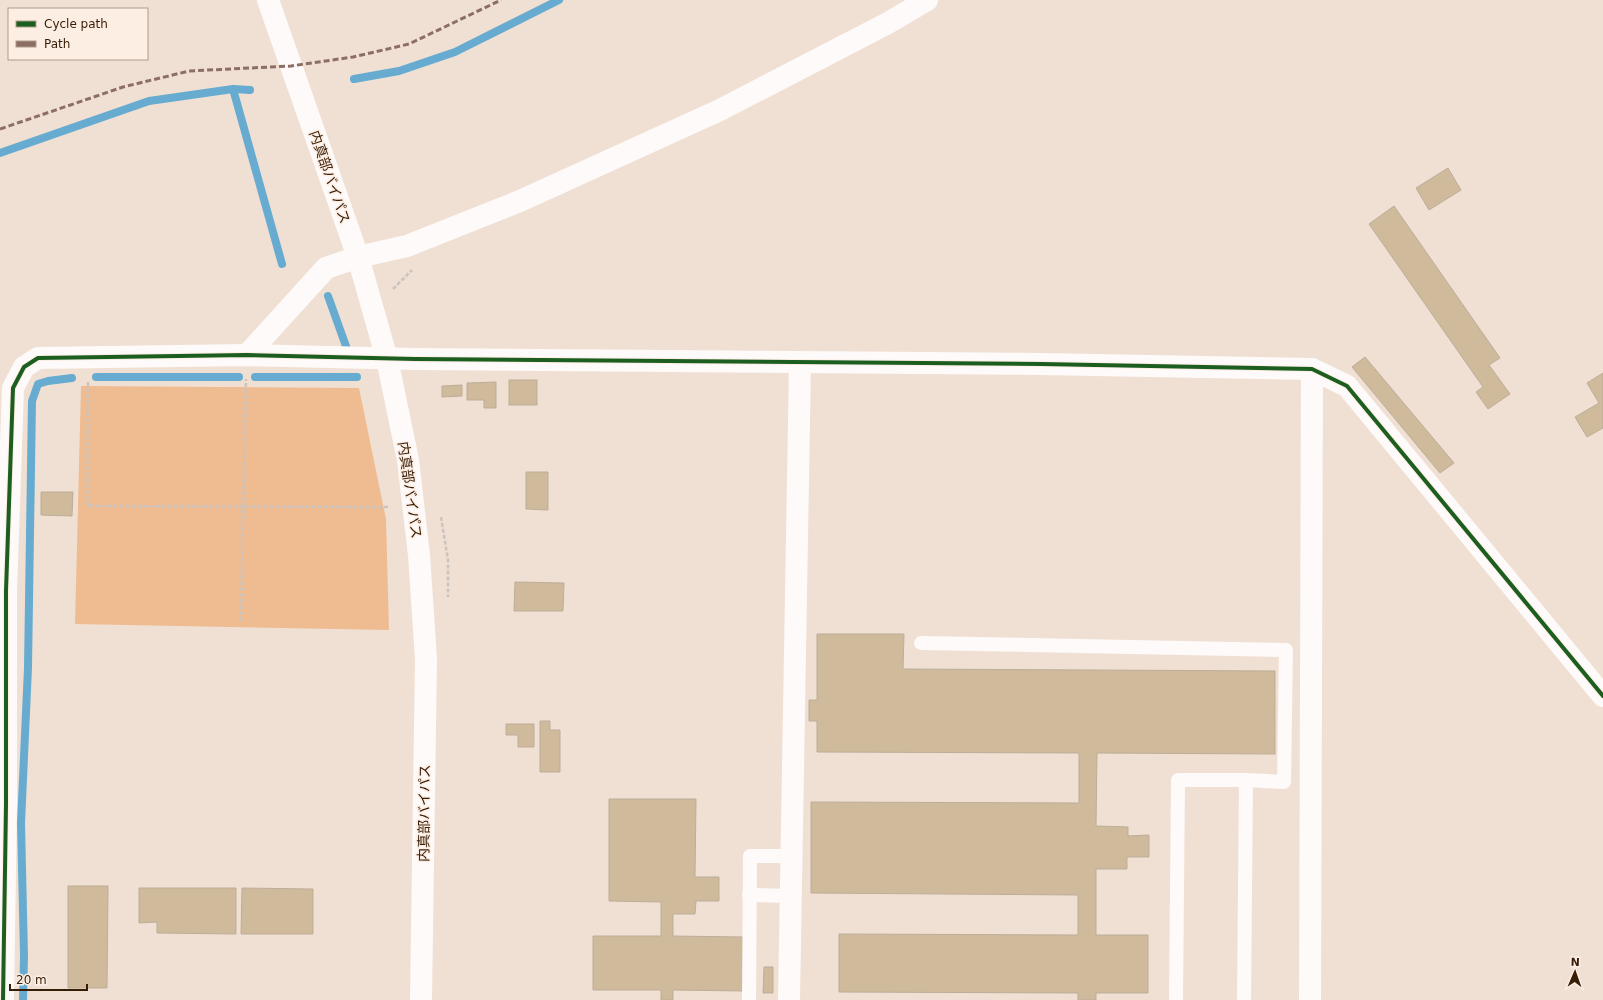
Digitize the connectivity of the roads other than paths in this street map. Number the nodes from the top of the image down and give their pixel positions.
1 (268, 0) edge
2 (927, 0) edge
3 (358, 257) junction
4 (247, 355) junction
5 (387, 359) junction
6 (800, 363) junction
7 (1312, 369) junction
8 (921, 643) dead end
9 (1603, 696) edge
10 (1246, 780) junction
11 (792, 856) junction
12 (750, 895) junction
13 (791, 896) junction
14 (3, 1000) edge
15 (421, 1000) edge
16 (749, 1000) edge
17 (789, 1000) edge
18 (1176, 1000) edge
19 (1244, 1000) edge
20 (1310, 1000) edge

1 - 3 main road, 内真部バイパス
2 - 3 main road
3 - 4 main road
3 - 5 main road, 内真部バイパス
4 - 5 main road
4 - 14 main road
5 - 6 main road
5 - 15 main road, 内真部バイパス
6 - 7 main road
6 - 11 main road
7 - 9 main road
7 - 20 main road
8 - 10 lane
10 - 18 lane
10 - 19 lane
11 - 12 lane
11 - 13 main road
12 - 13 lane
12 - 16 lane
13 - 17 main road

